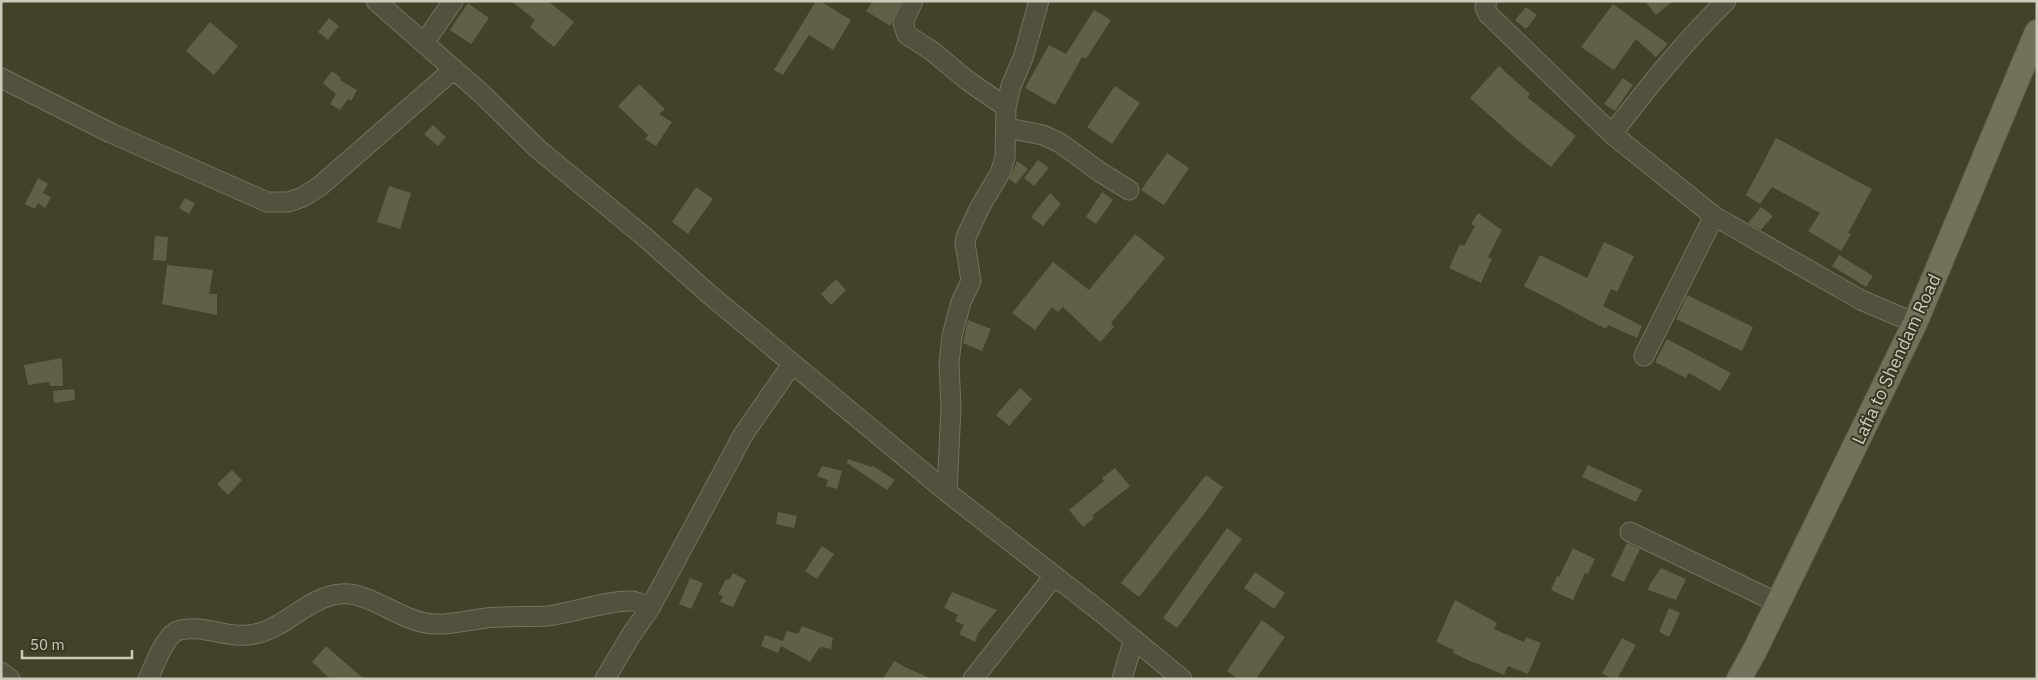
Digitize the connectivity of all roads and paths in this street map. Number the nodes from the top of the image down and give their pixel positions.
1 (376, 1) edge
2 (453, 1) edge
3 (913, 1) edge
4 (1039, 1) edge
5 (1487, 1) edge
6 (1726, 1) edge
7 (2037, 32) edge
8 (424, 43) junction
9 (454, 69) junction
10 (1, 78) edge
11 (1006, 107) junction
12 (1006, 128) junction
13 (1612, 134) junction
14 (1129, 190) dead end
15 (1714, 216) junction
16 (1915, 323) junction
17 (1644, 356) dead end
18 (792, 364) junction
19 (946, 492) junction
20 (1630, 532) dead end
21 (1054, 576) junction
22 (1778, 603) junction
23 (650, 608) junction
24 (1134, 639) junction
25 (1, 672) edge
26 (10, 679) edge
27 (148, 679) edge
28 (605, 679) edge
29 (973, 679) edge
30 (1122, 679) edge
31 (1182, 679) edge
32 (1739, 679) edge

1 - 8 street
2 - 8 street
3 - 11 street
4 - 11 street
5 - 13 street
6 - 13 street
7 - 16 main road, Lafia to Shendam Road
8 - 9 street
9 - 10 street
9 - 18 street
11 - 12 street
12 - 14 street
12 - 19 street
13 - 15 street
15 - 16 street
15 - 17 street
16 - 22 main road, Lafia to Shendam Road
18 - 19 street
18 - 23 street
19 - 21 street
20 - 22 street
21 - 24 street
21 - 29 street
22 - 32 main road, Lafia to Shendam Road
23 - 27 street
23 - 28 street
24 - 30 street
24 - 31 street
25 - 26 street

